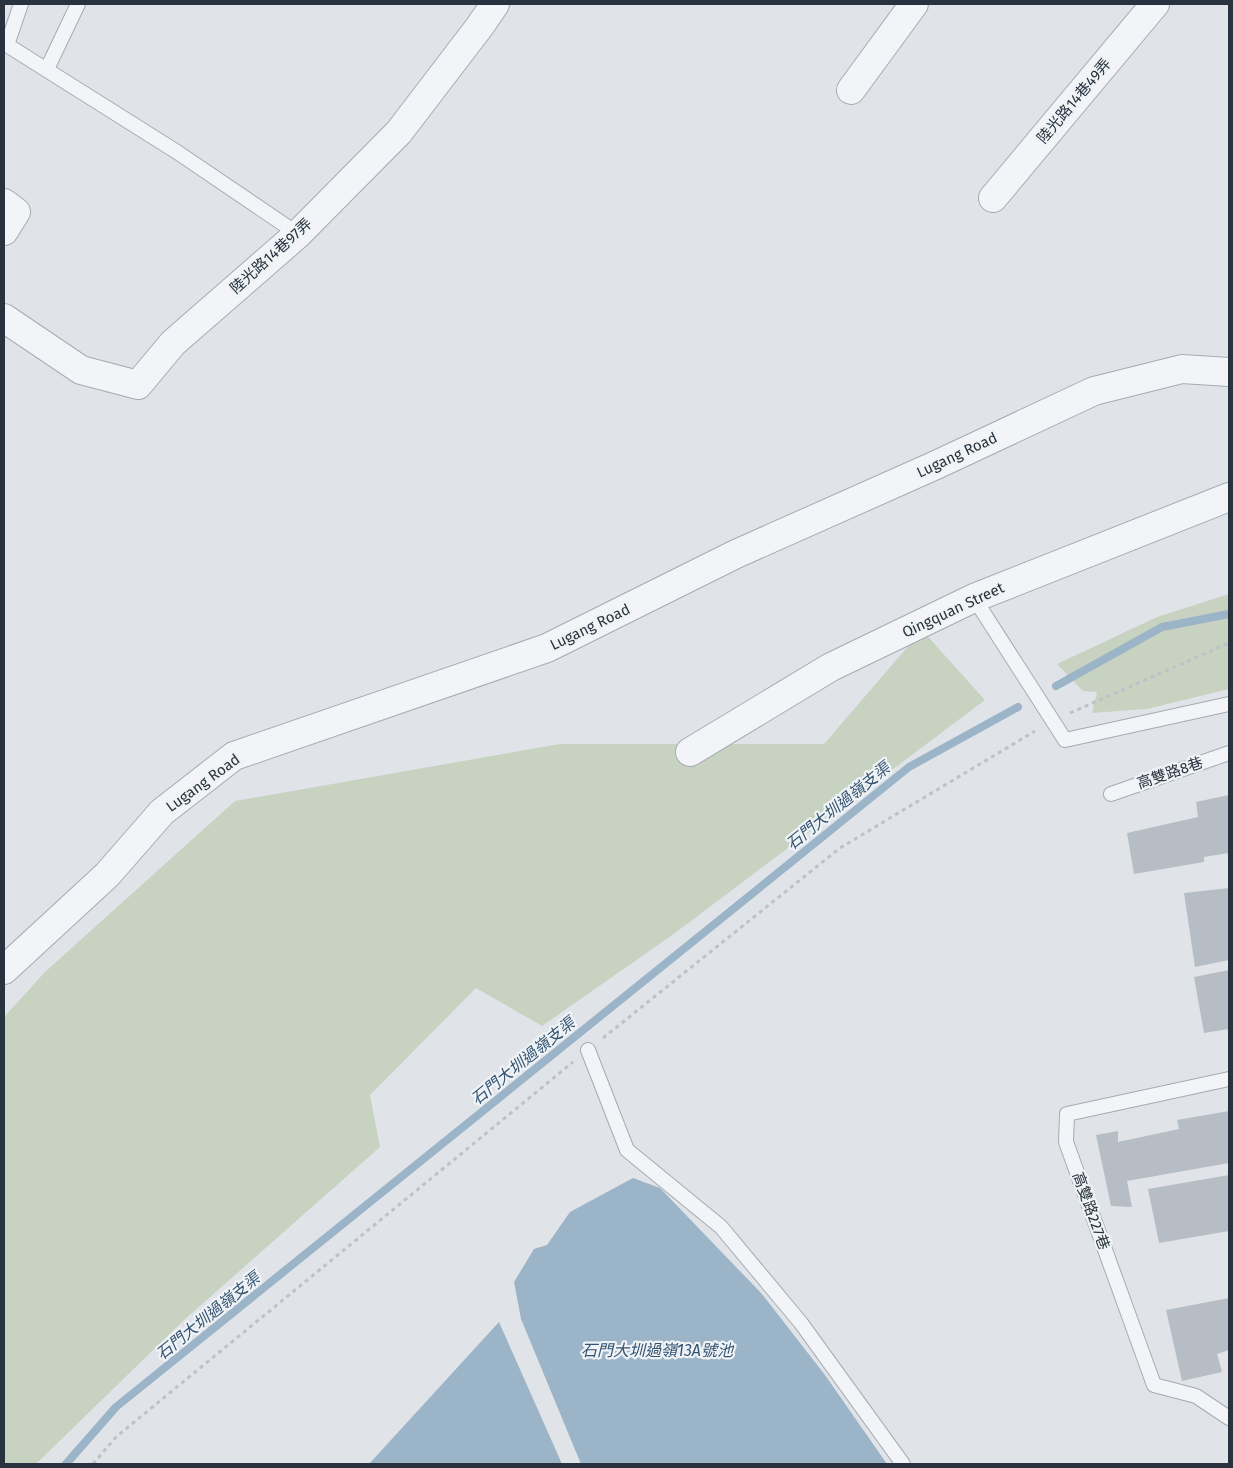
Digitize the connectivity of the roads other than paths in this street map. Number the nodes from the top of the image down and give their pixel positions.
1 (22, 4) edge
2 (78, 4) edge
3 (495, 4) edge
4 (914, 4) edge
5 (1155, 4) edge
6 (47, 69) junction
7 (851, 90) dead end
8 (993, 198) dead end
9 (4, 203) edge
10 (4, 231) edge
11 (298, 234) junction
12 (4, 318) edge
13 (1229, 372) edge
14 (1229, 497) edge
15 (974, 598) junction
16 (1229, 704) edge
17 (690, 752) dead end
18 (1229, 753) edge
19 (1112, 794) dead end
20 (4, 970) edge
21 (588, 1050) road end
22 (1229, 1079) edge
23 (1229, 1418) edge
24 (904, 1464) edge

1 - 6 lane
2 - 6 lane
3 - 11 street, 陸光路14巷97弄
4 - 7 street
5 - 8 street, 陸光路14巷49弄
6 - 11 lane
9 - 10 street
11 - 12 street, 陸光路14巷97弄
13 - 20 street, Lugang Road
14 - 15 street, Qingquan Street
15 - 16 lane
15 - 17 street, Qingquan Street
18 - 19 lane, 高雙路8巷
21 - 24 lane
22 - 23 lane, 高雙路227巷

